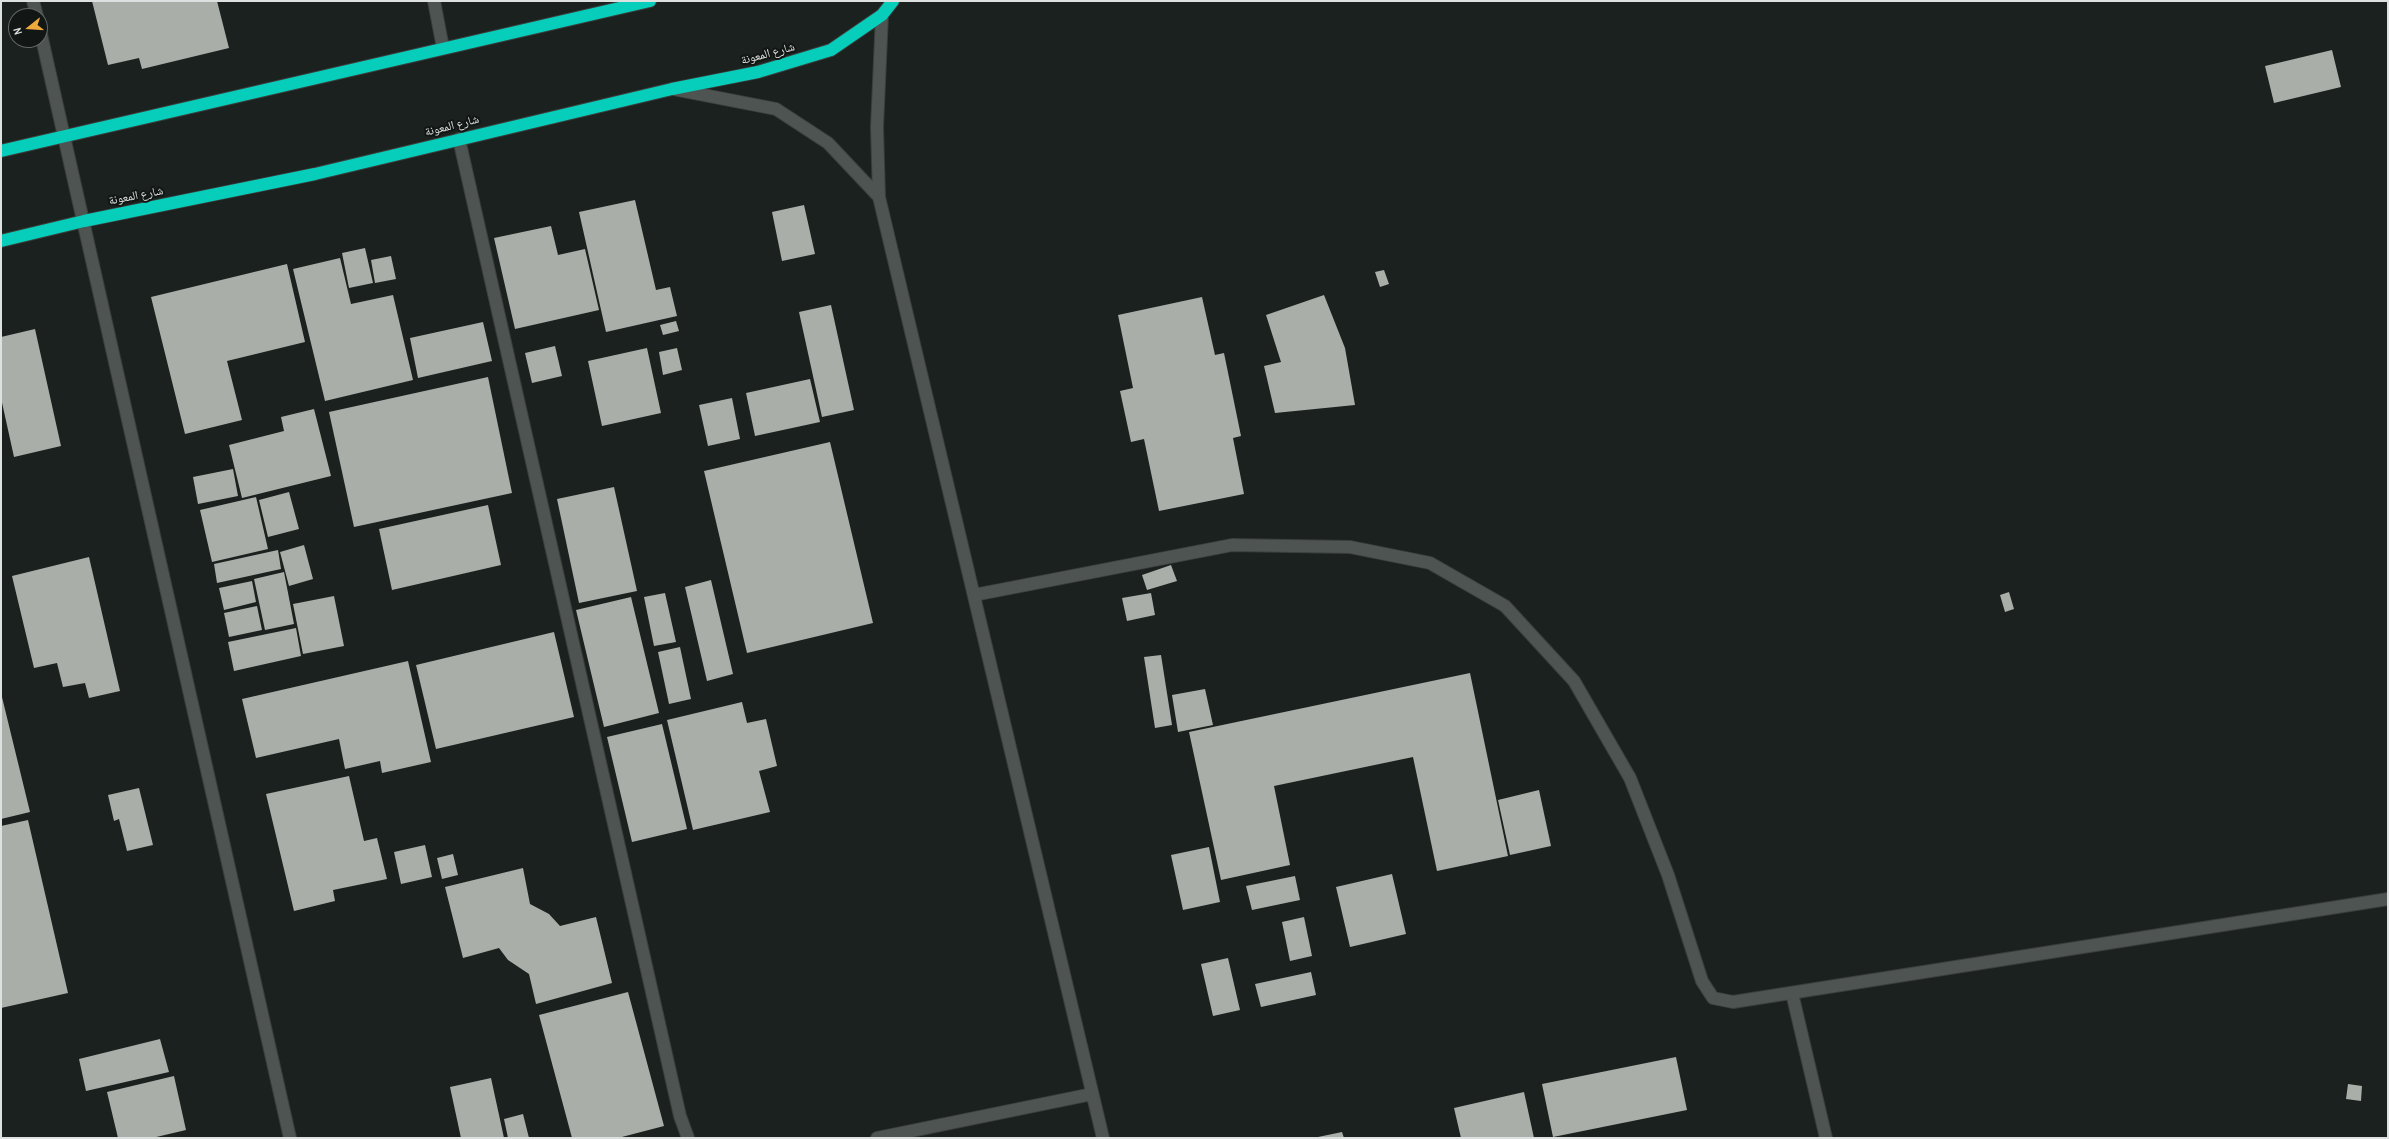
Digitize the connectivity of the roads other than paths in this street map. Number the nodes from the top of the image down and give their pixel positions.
1 (434, 1) edge
2 (650, 1) edge
3 (892, 1) edge
4 (882, 15) junction
5 (44, 48) edge
6 (443, 48) junction
7 (672, 88) junction
8 (65, 137) junction
9 (459, 139) junction
10 (1, 151) edge
11 (879, 197) junction
12 (84, 221) junction
13 (1, 240) edge
14 (974, 595) junction
15 (2388, 899) edge
16 (1792, 993) junction
17 (1092, 1094) junction
18 (290, 1138) edge
19 (688, 1138) edge
20 (877, 1138) edge
21 (1103, 1138) edge
22 (1826, 1138) edge

1 - 6 street
2 - 6 highway
3 - 4 highway, شارع المعونة
4 - 7 highway, شارع المعونة
4 - 11 street
5 - 8 street
6 - 8 highway
7 - 9 highway, شارع المعونة
7 - 11 street
8 - 10 highway
8 - 12 street
9 - 12 highway, شارع المعونة
9 - 19 street
11 - 14 street
12 - 13 highway, شارع المعونة
12 - 18 street
14 - 16 street
14 - 17 street
15 - 16 street
16 - 22 street
17 - 20 street
17 - 21 street

